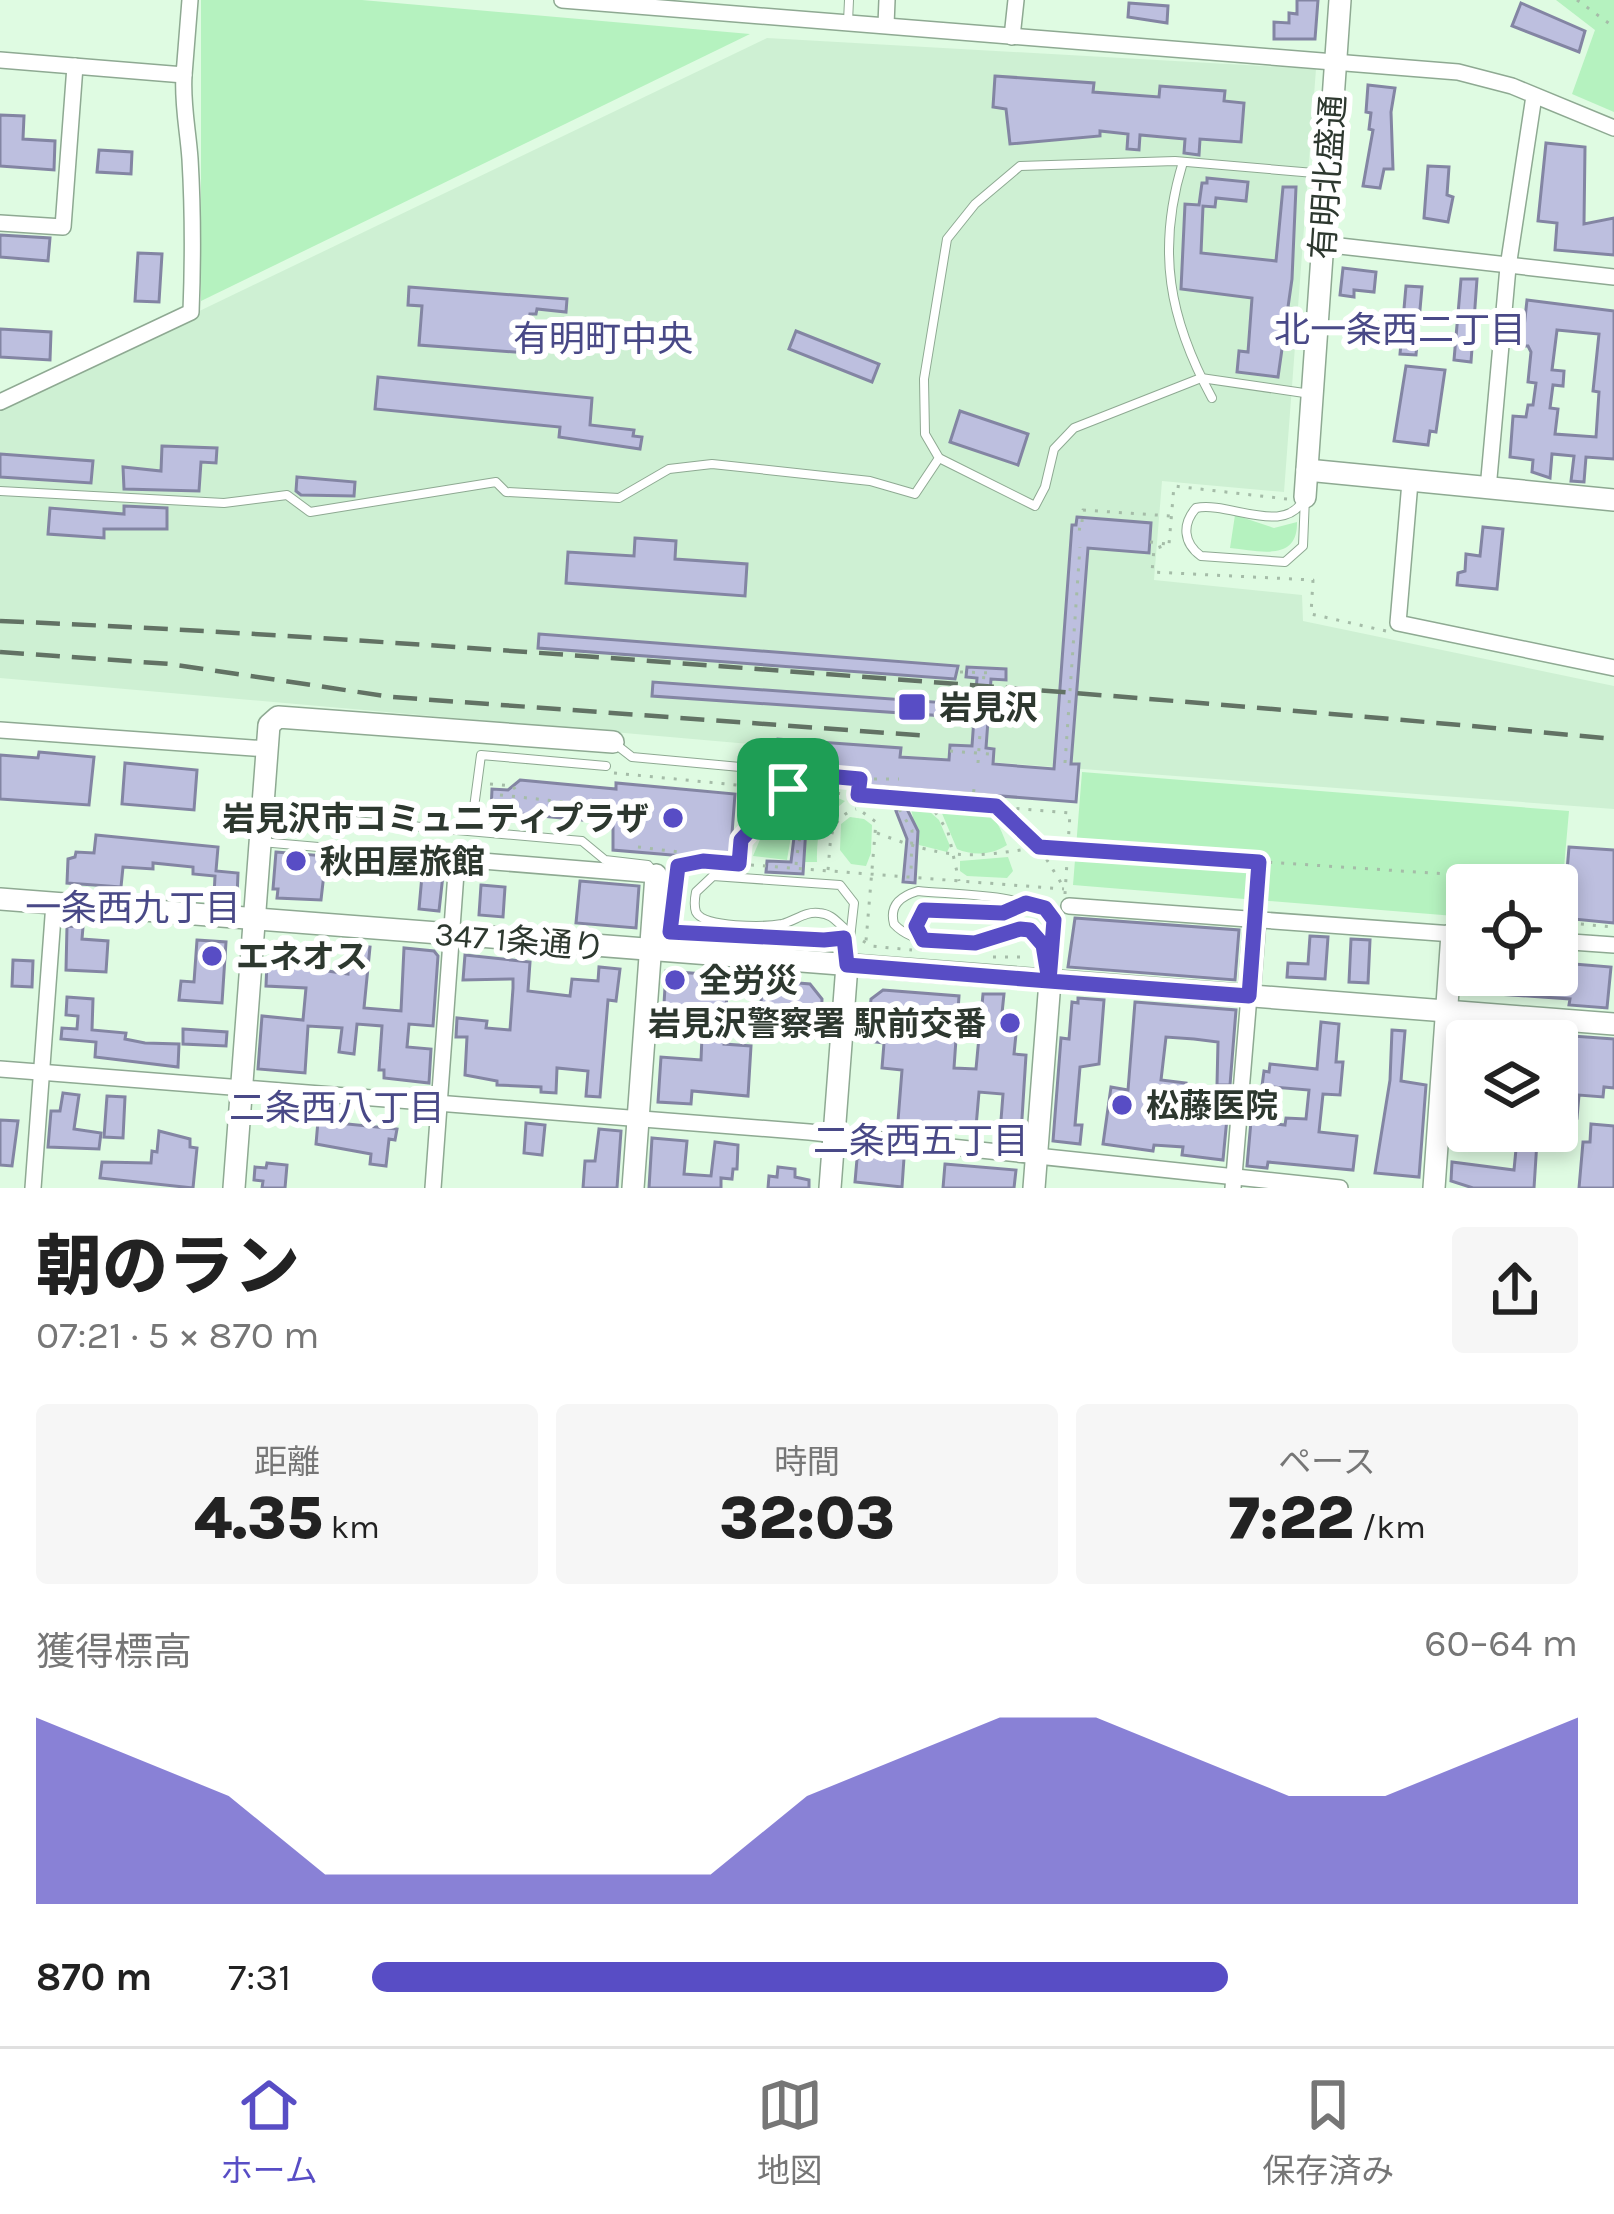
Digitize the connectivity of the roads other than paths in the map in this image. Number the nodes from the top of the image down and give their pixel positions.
1 (190, 0) edge
2 (562, 0) edge
3 (849, 0) edge
4 (887, 0) edge
5 (1016, 0) edge
6 (1340, 0) edge
7 (609, 2) edge
8 (758, 7) edge
9 (848, 22) junction
10 (886, 25) junction
11 (1012, 37) junction
12 (0, 60) edge
13 (1336, 60) junction
14 (75, 66) junction
15 (184, 74) junction
16 (1534, 96) junction
17 (1614, 128) edge
18 (1183, 162) junction
19 (1328, 174) junction
20 (0, 224) edge
21 (1322, 244) junction
22 (1508, 267) junction
23 (1614, 277) edge
24 (1202, 378) junction
25 (1312, 394) junction
26 (1212, 398) dead end
27 (0, 402) edge
28 (939, 458) junction
29 (1307, 470) junction
30 (1410, 482) junction
31 (1488, 489) junction
32 (0, 491) edge
33 (1305, 497) junction
34 (1614, 500) edge
35 (1614, 668) edge
36 (0, 730) edge
37 (572, 739) junction
38 (482, 744) junction
39 (267, 749) junction
40 (611, 757) junction
41 (569, 762) junction
42 (752, 767) dead end
43 (262, 813) junction
44 (471, 830) junction
45 (260, 842) junction
46 (457, 859) junction
47 (656, 875) junction
48 (0, 899) edge
49 (1066, 899) road end
50 (54, 903) junction
51 (1026, 903) junction
52 (251, 920) junction
53 (1255, 920) junction
54 (1446, 933) edge
55 (451, 934) junction
56 (848, 938) junction
57 (923, 940) junction
58 (1578, 942) edge
59 (1614, 945) edge
60 (651, 951) junction
61 (847, 965) junction
62 (1049, 981) junction
63 (1249, 996) junction
64 (1450, 996) edge
65 (1448, 1011) junction
66 (1614, 1024) edge
67 (0, 1069) edge
68 (41, 1072) junction
69 (241, 1088) junction
70 (440, 1102) junction
71 (638, 1119) junction
72 (834, 1134) junction
73 (1036, 1155) junction
74 (1234, 1182) edge
75 (33, 1188) edge
76 (234, 1188) edge
77 (433, 1188) edge
78 (633, 1188) edge
79 (830, 1188) edge
80 (1034, 1188) edge
81 (1337, 1188) edge
82 (1434, 1188) edge

1 - 15 street
2 - 7 street
3 - 9 lane
4 - 10 street
5 - 11 street
6 - 13 street, 有明北盛通
7 - 8 street
8 - 9 street
9 - 10 street
10 - 11 street
11 - 13 street
12 - 14 street
13 - 16 street
13 - 19 street, 有明北盛通
14 - 15 street
14 - 20 street
15 - 27 street
16 - 17 street
16 - 22 street
18 - 19 lane
18 - 24 lane
18 - 28 lane
19 - 21 street, 有明北盛通
21 - 22 street
21 - 25 street, 有明北盛通
22 - 23 street
22 - 31 street
24 - 25 lane
24 - 26 lane
24 - 28 lane
25 - 29 street, 有明北盛通
28 - 32 lane
29 - 30 street
29 - 33 street, 有明北盛通
30 - 31 street
30 - 35 street
31 - 34 street
33 - 33 lane
36 - 39 street
37 - 38 street
37 - 40 street
37 - 41 lane
38 - 39 street
38 - 41 lane
38 - 44 lane
39 - 43 street
40 - 41 lane
40 - 42 lane
43 - 44 lane
43 - 45 street
44 - 47 lane
45 - 46 lane
45 - 52 street
46 - 47 street
46 - 55 street
47 - 60 street
48 - 50 street, 347 1条通り
49 - 53 street
50 - 52 street, 347 1条通り
50 - 68 street
51 - 57 lane
51 - 57 lane
51 - 62 lane
52 - 55 street, 347 1条通り
52 - 69 street
53 - 54 street
53 - 63 street
55 - 60 street, 347 1条通り
55 - 70 street
56 - 56 lane
56 - 61 lane
57 - 62 lane
58 - 59 street
60 - 61 street, 347 1条通り
60 - 71 street
61 - 62 street, 347 1条通り
61 - 72 street
62 - 63 street, 347 1条通り
62 - 73 street
63 - 65 street, 347 1条通り
63 - 74 street
64 - 65 street
65 - 66 street, 347 1条通り
65 - 82 street
67 - 68 street
68 - 69 street
68 - 75 street
69 - 70 street
69 - 76 street
70 - 71 street
70 - 77 street
71 - 72 street
71 - 78 street
72 - 73 street
72 - 79 street
73 - 74 street
73 - 80 street
74 - 81 street

